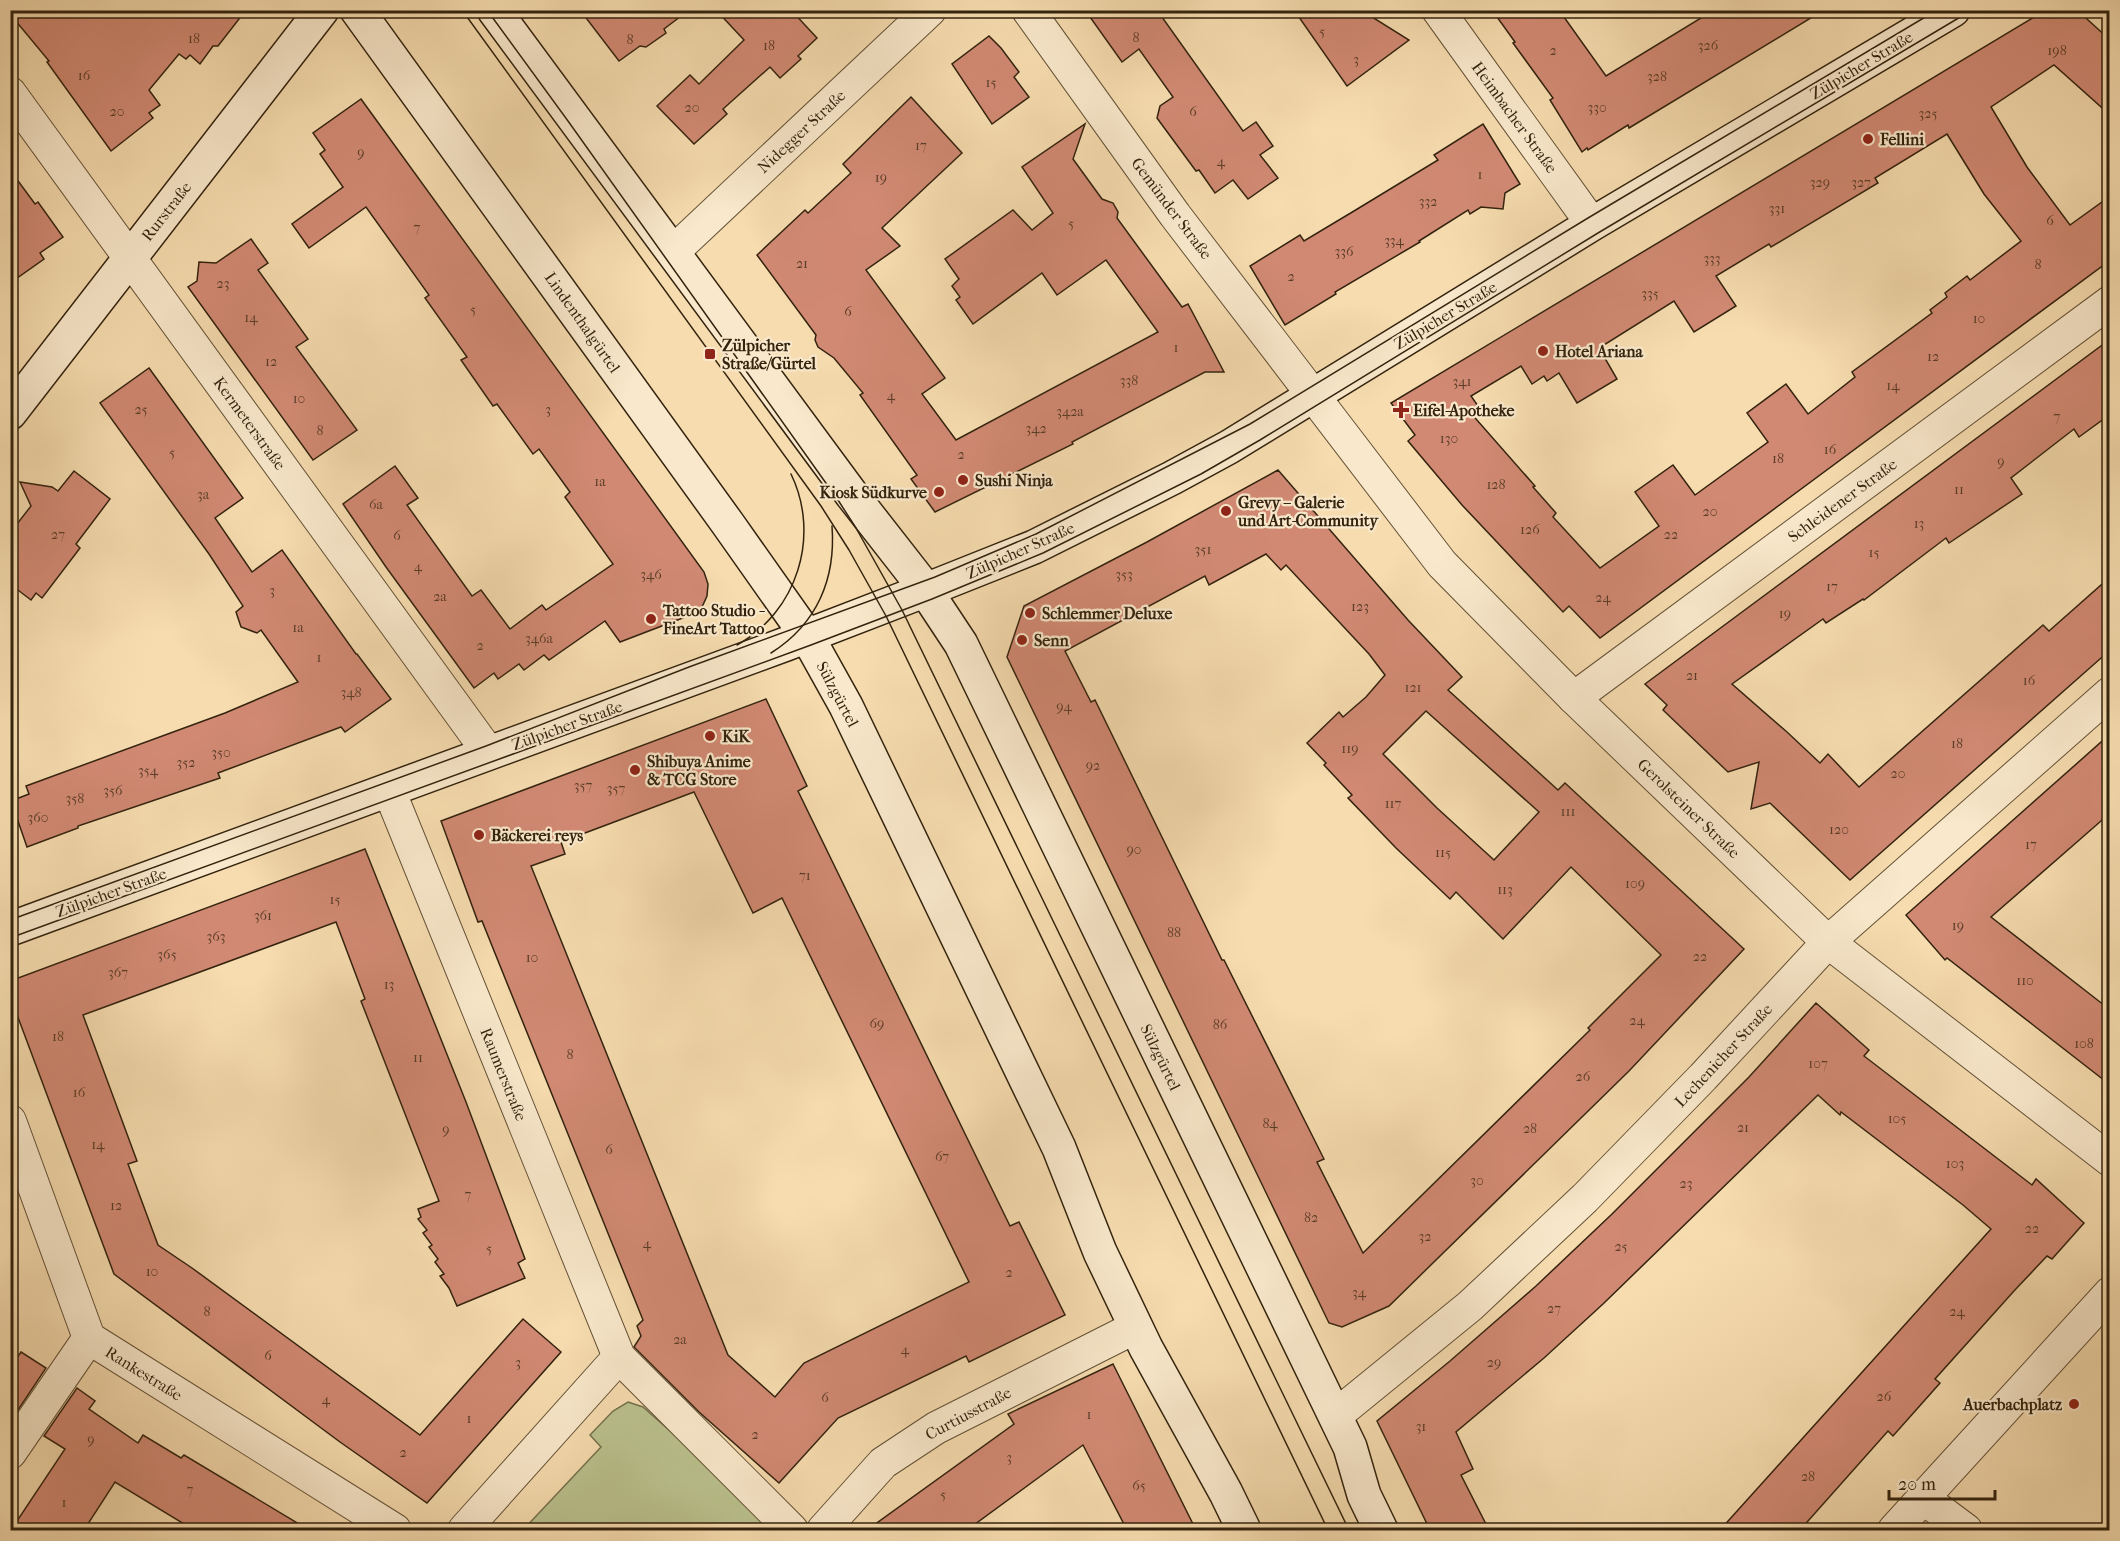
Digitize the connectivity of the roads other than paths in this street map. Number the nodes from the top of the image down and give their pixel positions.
1 (321, 10) edge
2 (357, 10) edge
3 (494, 10) edge
4 (930, 10) edge
5 (1028, 10) edge
6 (1438, 10) edge
7 (1953, 10) edge
8 (10, 93) edge
9 (1592, 224) junction
10 (673, 252) junction
11 (130, 258) junction
12 (2109, 302) edge
13 (1317, 399) junction
14 (10, 413) edge
15 (926, 590) junction
16 (807, 636) junction
17 (2109, 693) edge
18 (1574, 698) junction
19 (489, 753) junction
20 (389, 790) junction
21 (10, 929) edge
22 (1828, 942) junction
23 (10, 1121) edge
24 (2109, 1160) edge
25 (2109, 1293) edge
26 (1136, 1327) junction
27 (90, 1338) junction
28 (619, 1357) junction
29 (1335, 1416) junction
30 (10, 1453) edge
31 (1923, 1498) junction
32 (395, 1530) edge
33 (464, 1530) edge
34 (792, 1530) edge
35 (824, 1530) edge
36 (1244, 1530) edge
37 (1381, 1530) edge
38 (1894, 1530) edge
39 (1966, 1530) edge

1 - 11 main road, Rurstraße
2 - 16 main road, Lindenthalgürtel
3 - 10 main road
4 - 10 street, Nidegger Straße
5 - 13 street, Gemünder Straße
6 - 9 street, Heimbacher Straße
7 - 9 main road, Zülpicher Straße
8 - 11 street, Kermeterstraße
9 - 13 main road, Zülpicher Straße
10 - 15 main road
11 - 14 main road, Rurstraße
11 - 19 street, Kermeterstraße
12 - 18 street, Schleidener Straße
13 - 15 main road, Zülpicher Straße
13 - 18 street, Gerolsteiner Straße
15 - 16 main road, Zülpicher Straße
15 - 29 main road, Sülzgürtel
16 - 19 main road, Zülpicher Straße
16 - 26 main road, Sülzgürtel
17 - 22 street, Lechenicher Straße
18 - 22 street, Gerolsteiner Straße
19 - 20 main road, Zülpicher Straße
20 - 21 main road, Zülpicher Straße
20 - 28 street, Raumerstraße
22 - 24 street, Gerolsteiner Straße
22 - 29 street, Lechenicher Straße
23 - 27 street, Rankestraße
25 - 31 street
26 - 35 street, Curtiusstraße
26 - 36 main road, Sülzgürtel
27 - 30 street
27 - 32 street, Rankestraße
28 - 33 street
28 - 34 street, Raumerstraße
29 - 37 main road, Sülzgürtel
31 - 38 street
31 - 39 street

